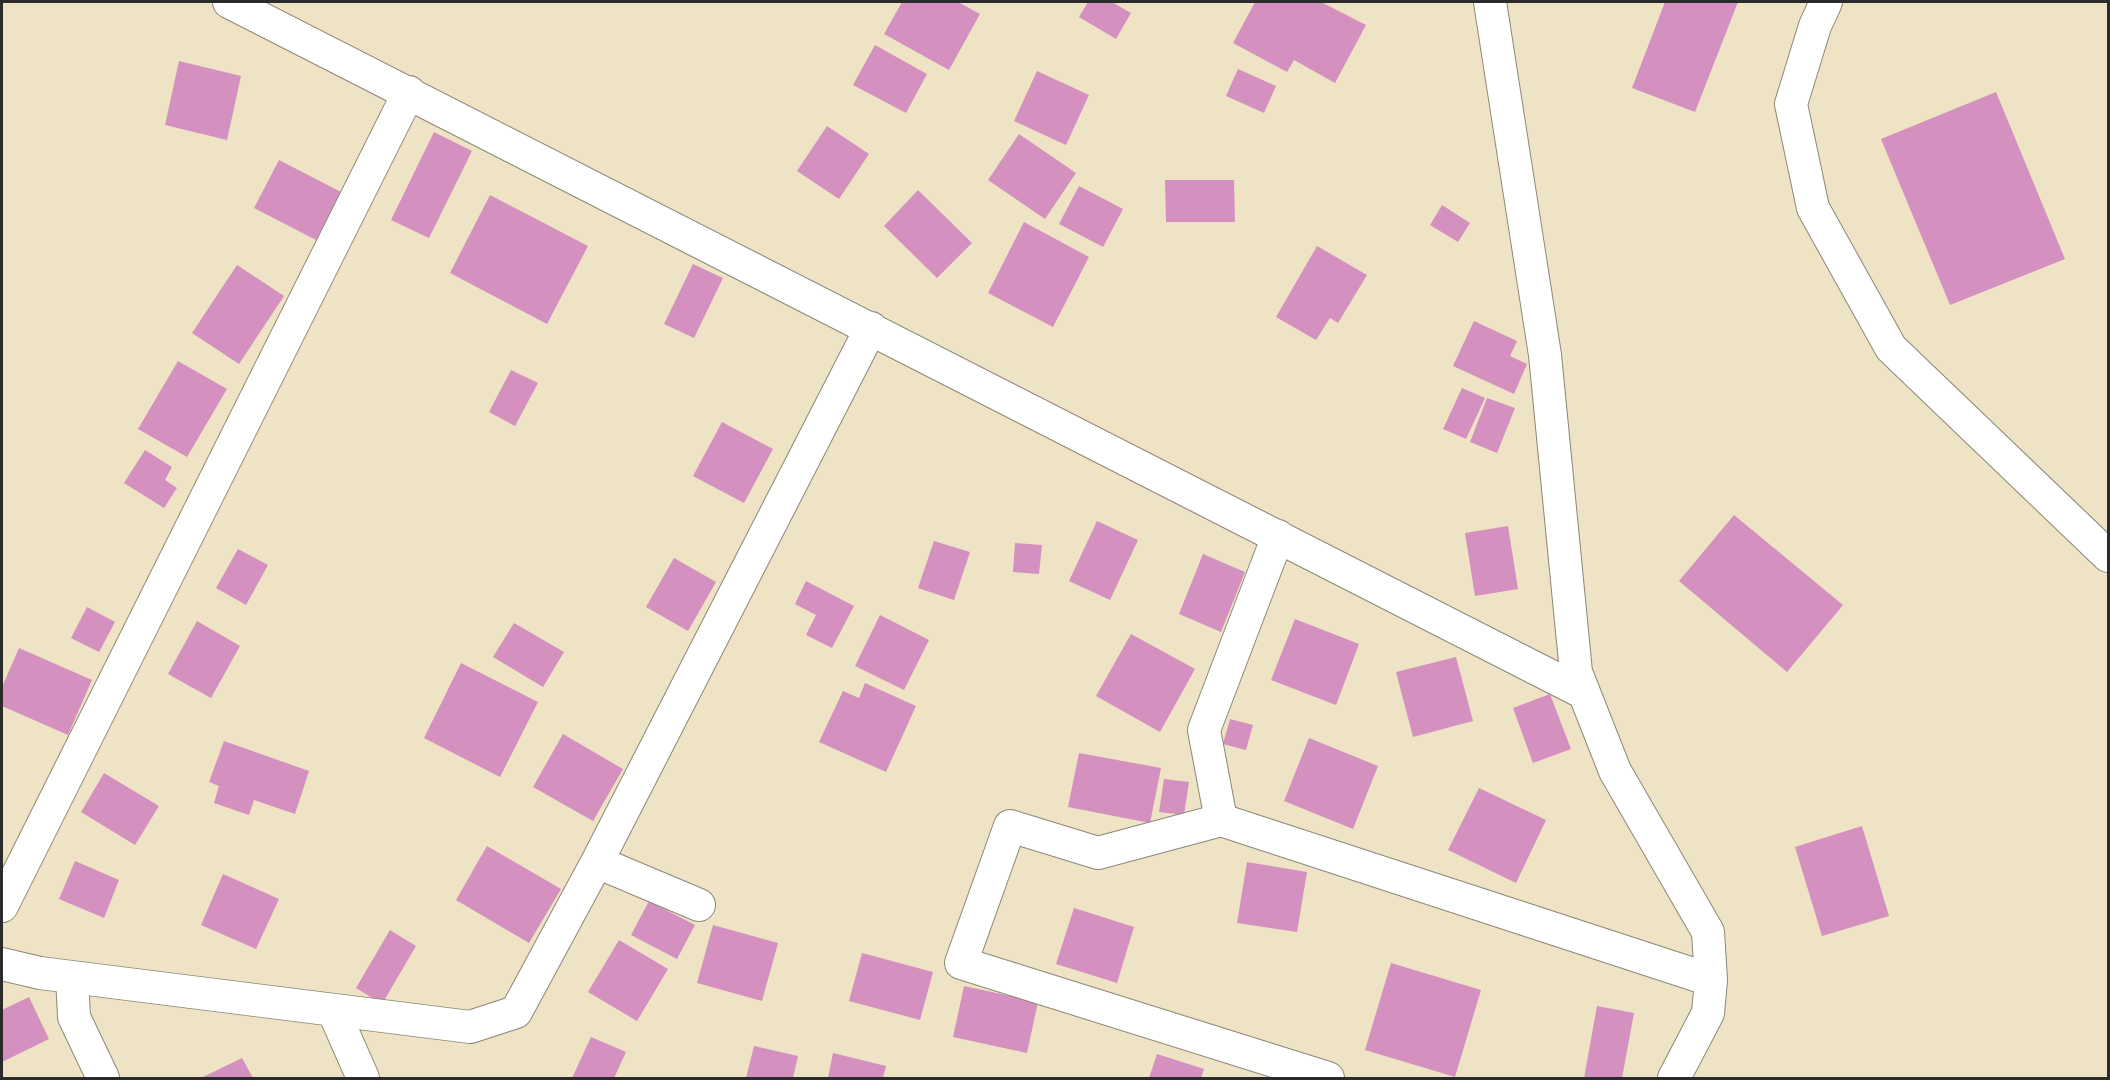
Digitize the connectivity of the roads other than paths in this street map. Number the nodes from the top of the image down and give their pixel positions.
1 (229, 2) edge
2 (1490, 2) edge
3 (1826, 2) edge
4 (409, 92) junction
5 (871, 328) junction
6 (1278, 536) junction
7 (2109, 556) edge
8 (1584, 693) junction
9 (1221, 820) junction
10 (597, 862) junction
11 (699, 905) dead end
12 (2, 906) edge
13 (2, 964) edge
14 (72, 977) junction
15 (1711, 980) junction
16 (333, 1010) junction
17 (103, 1078) edge
18 (363, 1078) edge
19 (1328, 1078) edge
20 (1674, 1078) edge

1 - 4 street
2 - 8 street
3 - 7 street
4 - 5 street
4 - 12 street
5 - 6 street
5 - 10 street
6 - 8 street
6 - 9 street
8 - 15 street
9 - 15 street
9 - 19 street
10 - 11 street
10 - 16 street
13 - 14 street
14 - 16 street
14 - 17 street
15 - 20 street
16 - 18 street

